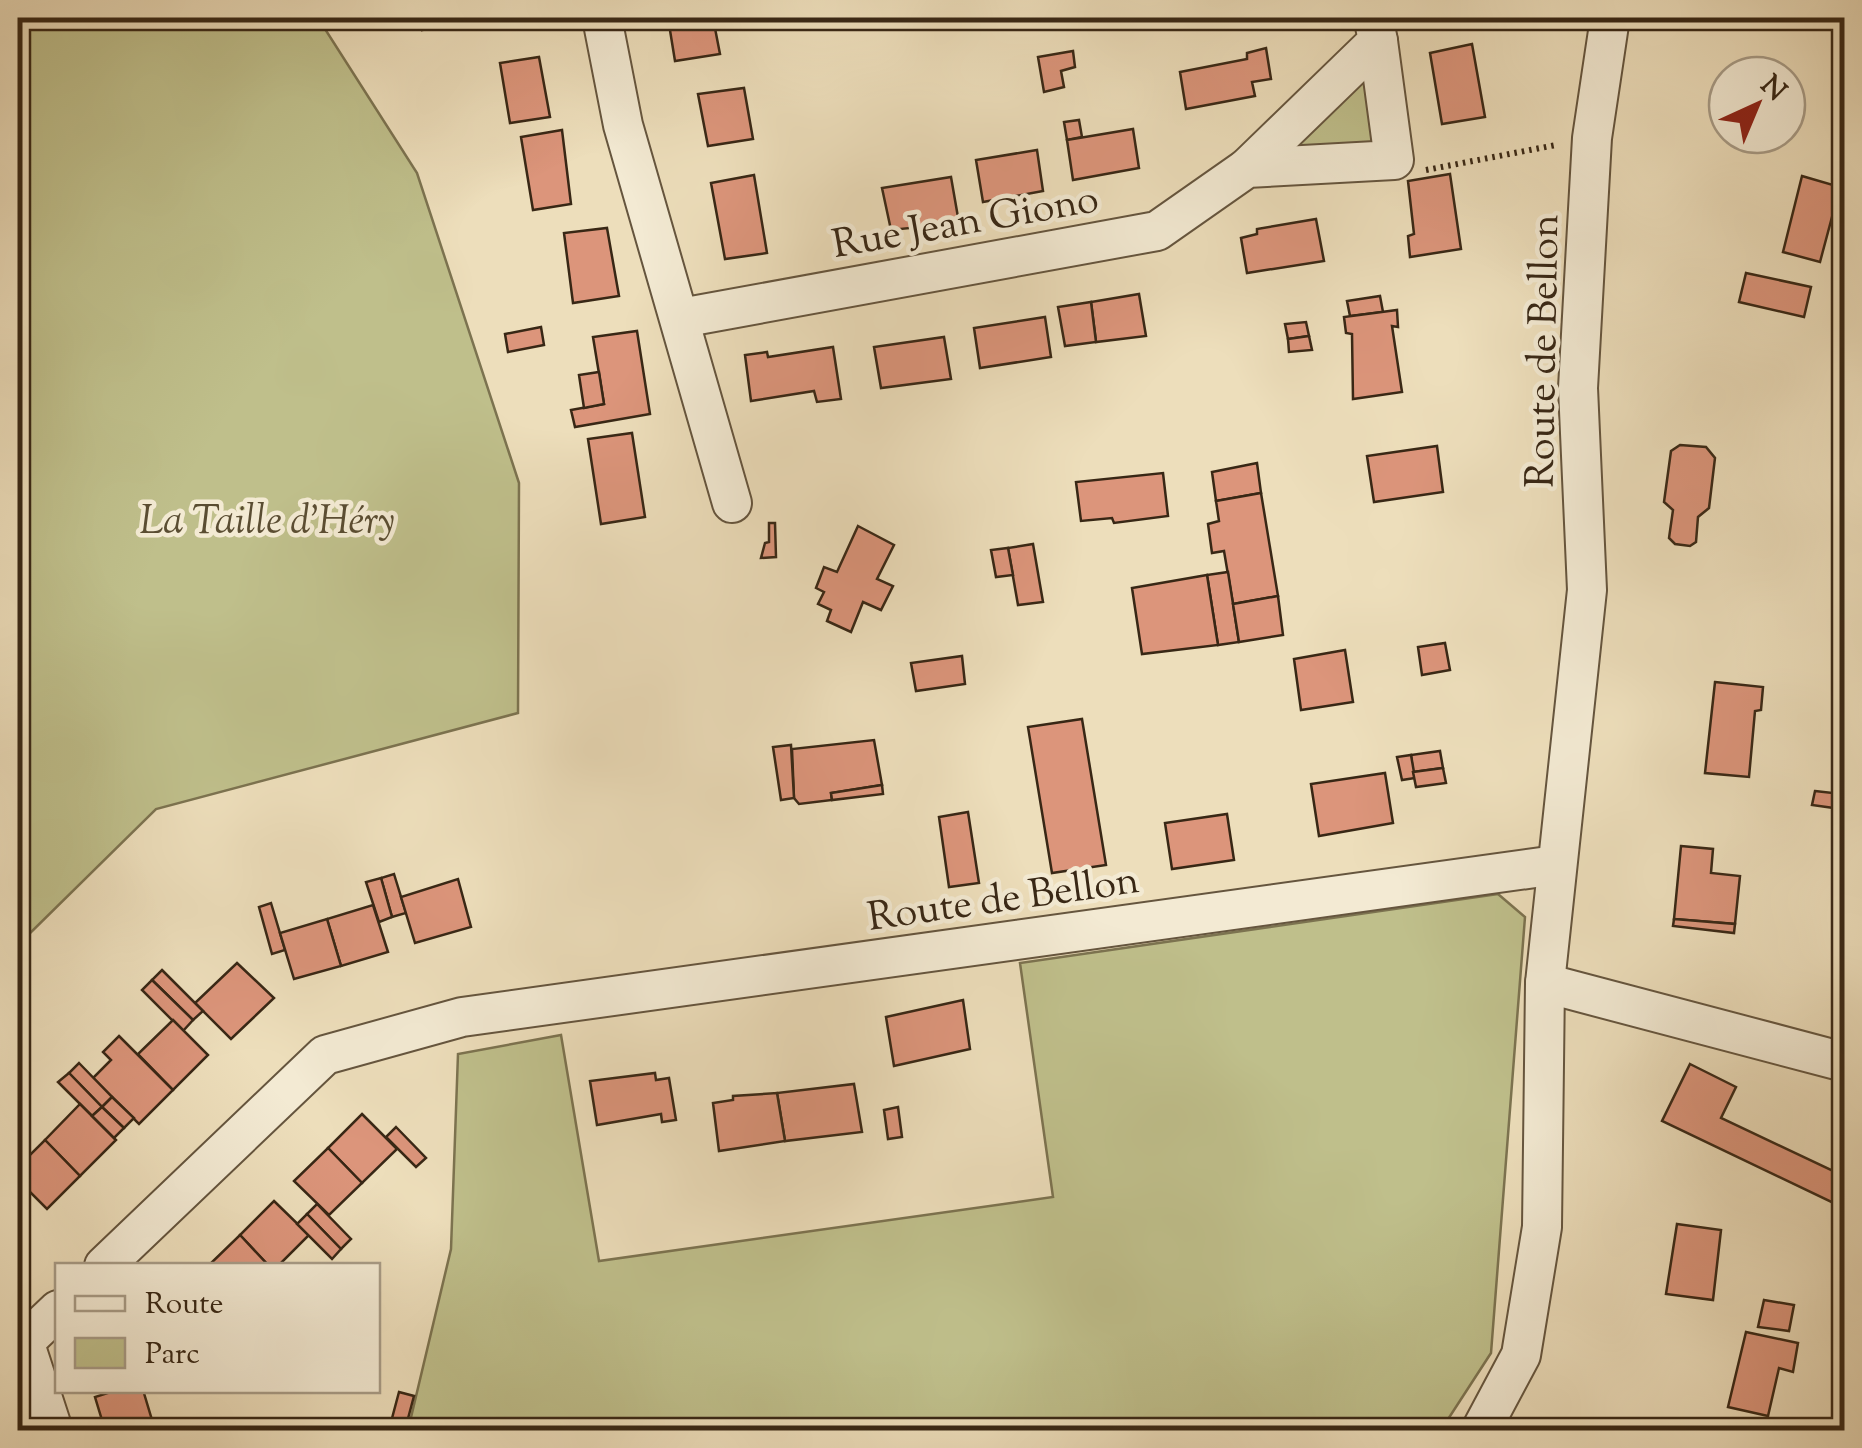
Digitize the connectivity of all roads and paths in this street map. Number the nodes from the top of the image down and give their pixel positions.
1 (602, 18) edge
2 (1610, 18) edge
3 (1376, 29) edge
4 (1592, 138) junction
5 (1394, 160) junction
6 (1247, 168) junction
7 (681, 318) junction
8 (732, 503) dead end
9 (1556, 866) junction
10 (1546, 983) junction
11 (1844, 1062) edge
12 (107, 1263) edge
13 (55, 1313) edge
14 (21, 1345) edge
15 (53, 1430) edge
16 (1481, 1430) edge

1 - 7 street
2 - 4 street, Route de Bellon
3 - 5 street, Rue Jean Giono
3 - 6 street, Rue Jean Giono
4 - 5 path
4 - 9 street, Route de Bellon
5 - 6 street
6 - 7 street, Rue Jean Giono
7 - 8 street
9 - 10 street, Route de Bellon
9 - 12 street, Route de Bellon
10 - 11 street
10 - 16 street, Route de Bellon
13 - 14 street
14 - 15 street

